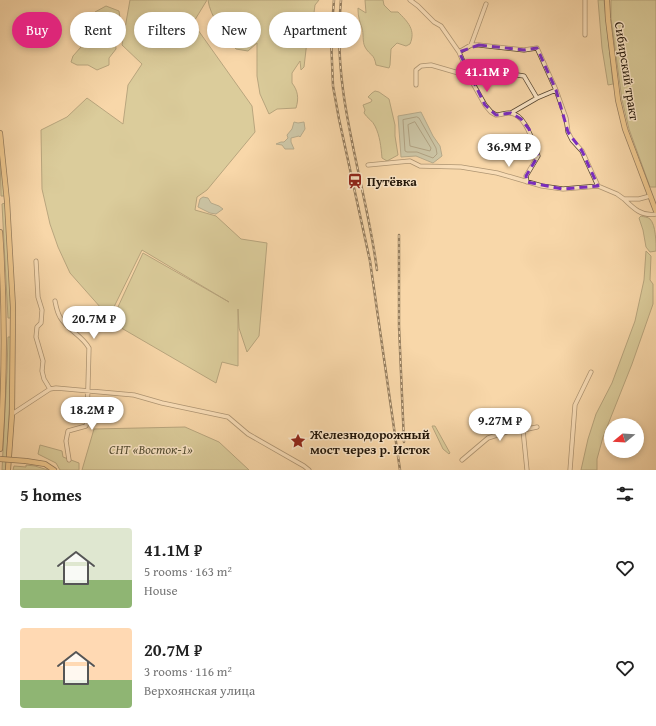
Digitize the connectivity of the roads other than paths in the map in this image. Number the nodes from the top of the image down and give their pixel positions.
1 (410, 0) edge
2 (585, 0) edge
3 (607, 0) edge
4 (486, 4) dead end
5 (585, 35) dead end
6 (471, 45) junction
7 (459, 52) junction
8 (468, 72) junction
9 (416, 85) dead end
10 (556, 90) junction
11 (537, 98) junction
12 (511, 113) junction
13 (0, 133) edge
14 (368, 165) dead end
15 (527, 182) junction
16 (598, 186) junction
17 (650, 196) junction
18 (624, 199) junction
19 (656, 212) edge
20 (0, 232) edge
21 (36, 260) dead end
22 (2, 274) junction
23 (0, 282) edge
24 (55, 301) dead end
25 (591, 372) dead end
26 (48, 390) junction
27 (87, 391) junction
28 (12, 414) junction
29 (537, 427) dead end
30 (523, 430) junction
31 (0, 434) edge
32 (0, 449) edge
33 (0, 458) edge
34 (69, 460) dead end
35 (462, 460) dead end
36 (8, 469) edge
37 (54, 470) edge
38 (309, 470) edge
39 (527, 470) edge
40 (570, 470) edge

1 - 7 street
2 - 5 street
3 - 17 main road, Сибирский тракт
4 - 6 street
6 - 7 street
6 - 10 street
7 - 8 street
8 - 9 street
8 - 11 street
8 - 12 street
10 - 11 street
10 - 16 street
11 - 12 street
12 - 15 street
13 - 28 main road
14 - 15 street
15 - 16 street
16 - 18 street
17 - 18 street
17 - 19 main road, Сибирский тракт
18 - 19 street
20 - 22 main road
21 - 26 street
22 - 23 main road
22 - 31 main road
24 - 27 street
25 - 40 street
26 - 27 street
26 - 28 street
27 - 34 street
27 - 38 street
28 - 36 main road
29 - 30 street
30 - 35 street
30 - 39 street
31 - 32 main road
33 - 37 main road, bridge

